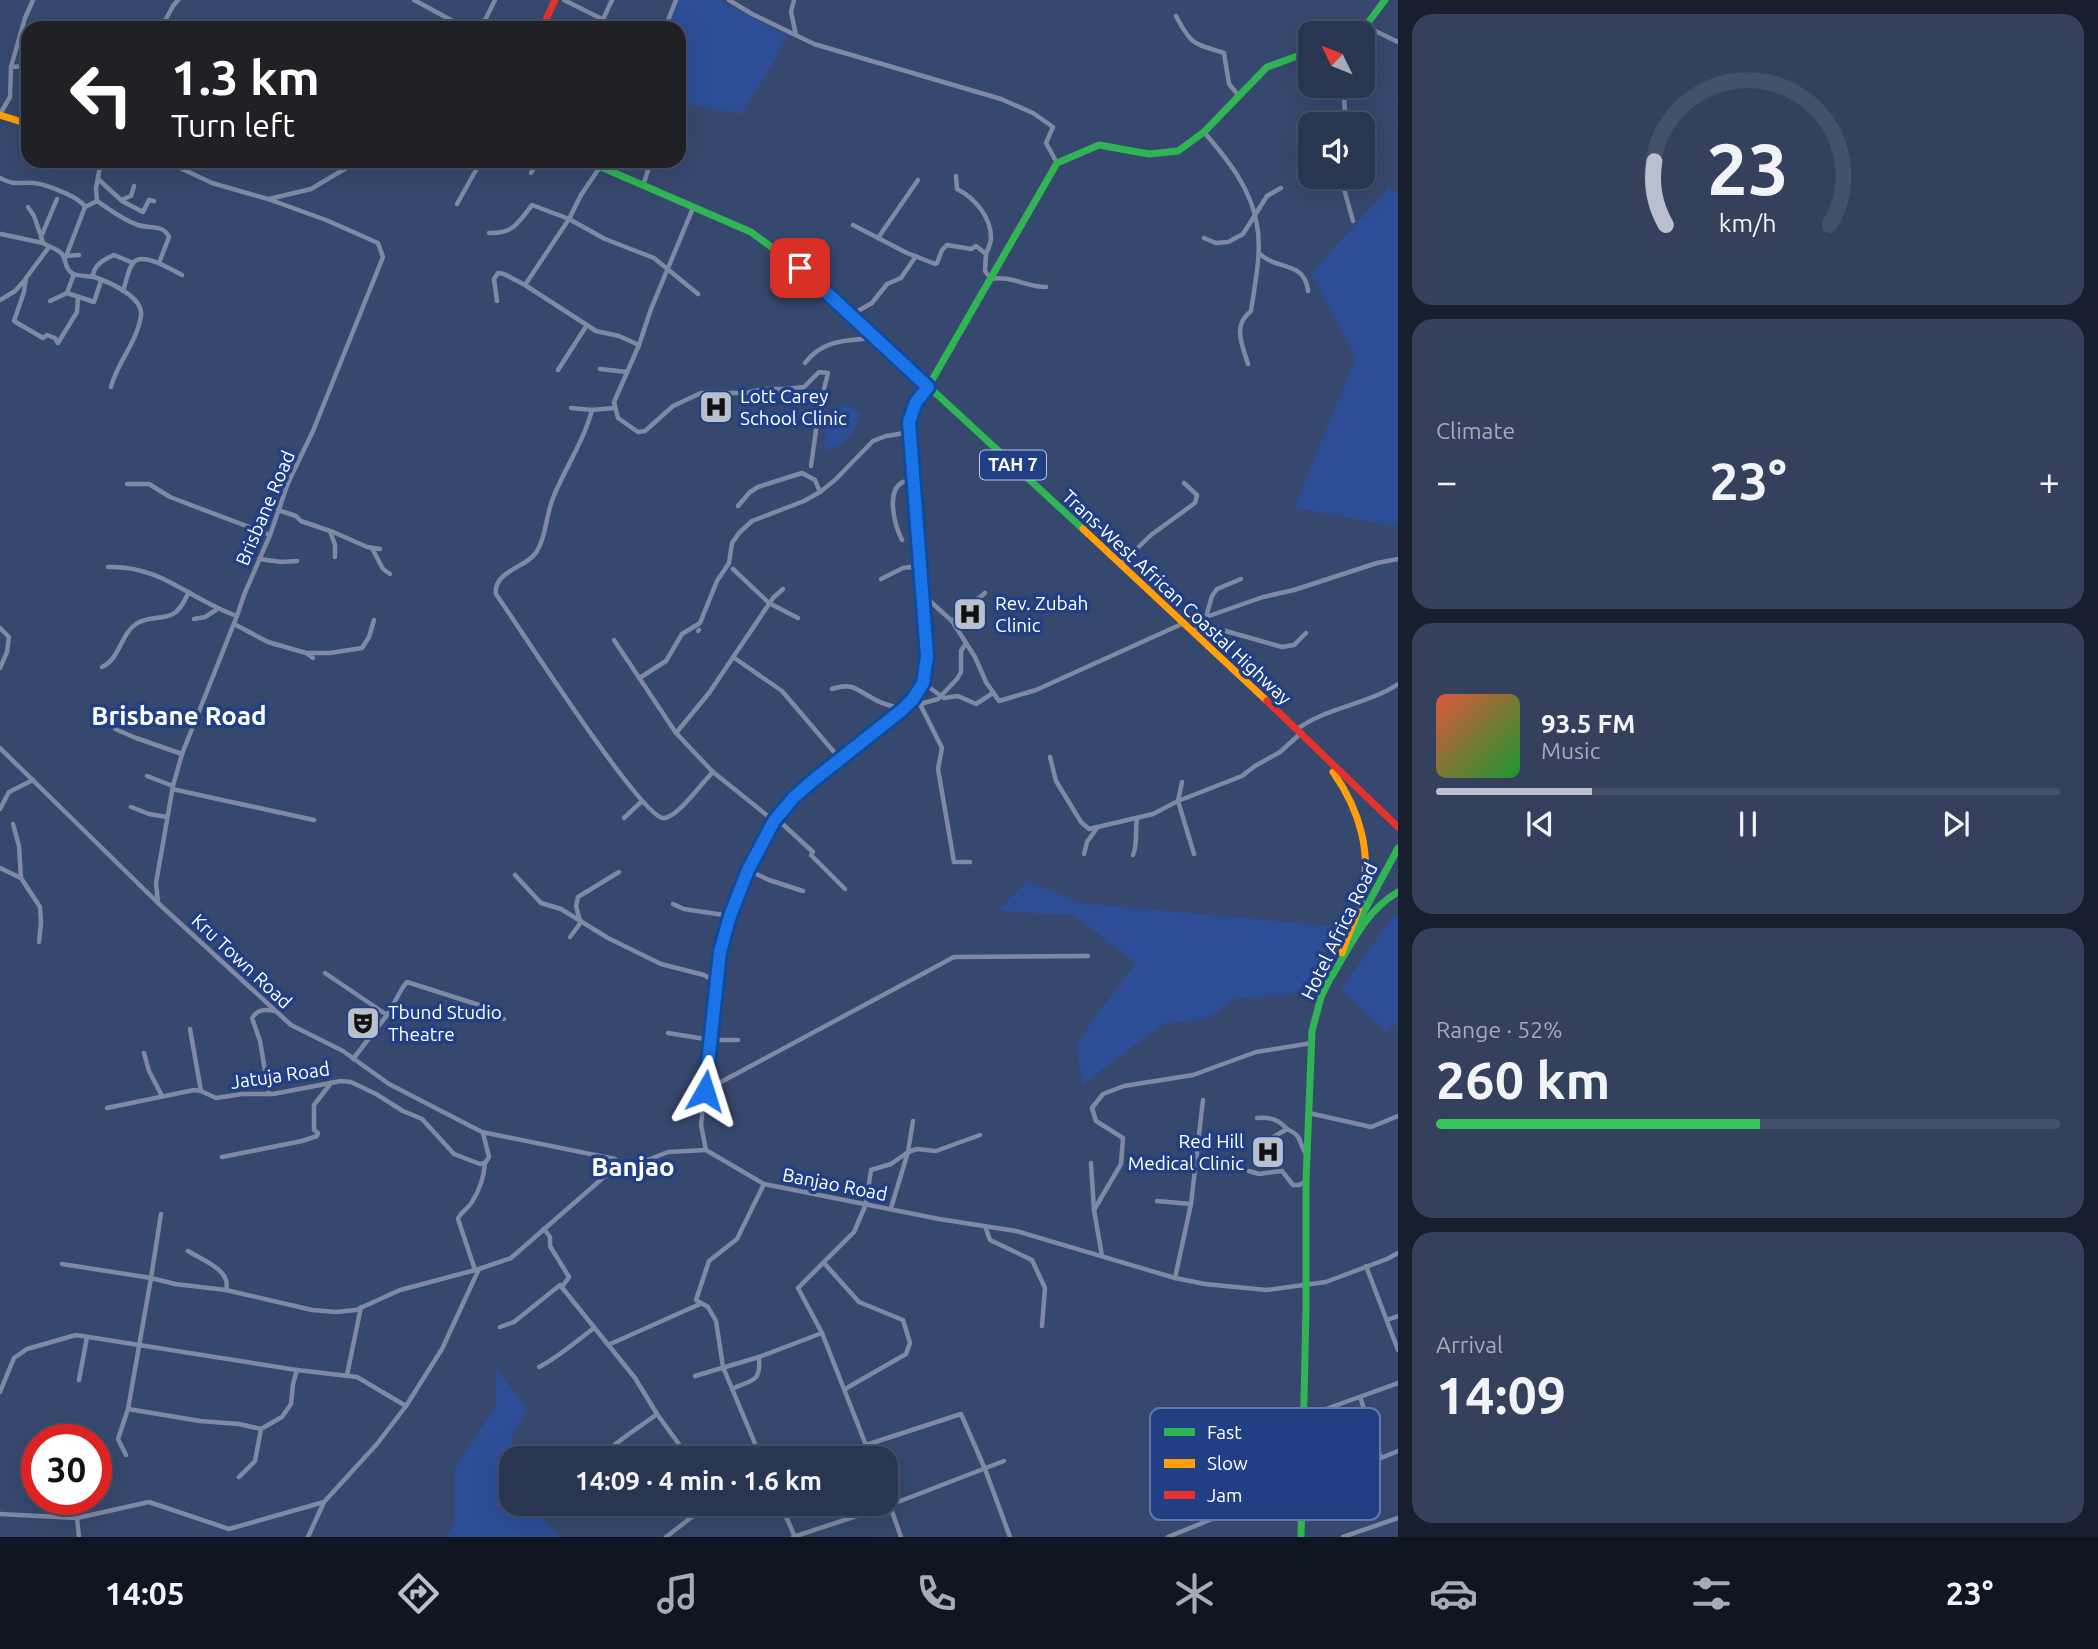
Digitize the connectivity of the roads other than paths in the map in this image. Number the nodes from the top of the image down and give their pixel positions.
1 (33, 0) edge
2 (178, 0) edge
3 (414, 0) edge
4 (495, 0) edge
5 (555, 0) edge
6 (564, 0) edge
7 (612, 0) edge
8 (676, 0) edge
9 (729, 0) edge
10 (794, 0) edge
11 (1385, 0) edge
12 (1176, 16) dead end
13 (603, 19) junction
14 (24, 21) edge
15 (165, 21) edge
16 (453, 21) edge
17 (484, 21) edge
18 (545, 21) edge
19 (607, 21) edge
20 (668, 21) edge
21 (1369, 21) edge
22 (21, 31) edge
23 (1376, 31) edge
24 (796, 35) junction
25 (1398, 42) edge
26 (1298, 56) edge
27 (21, 66) edge
28 (10, 67) junction
29 (1240, 96) junction
30 (0, 114) edge
31 (21, 122) edge
32 (1204, 132) junction
33 (1057, 163) junction
34 (99, 168) edge
35 (181, 168) edge
36 (347, 168) edge
37 (477, 168) edge
38 (534, 168) edge
39 (598, 168) edge
40 (609, 168) edge
41 (649, 168) edge
42 (531, 173) dead end
43 (956, 176) dead end
44 (0, 178) edge
45 (97, 178) junction
46 (918, 180) dead end
47 (134, 186) dead end
48 (643, 186) junction
49 (1281, 188) dead end
50 (1344, 189) edge
51 (57, 199) dead end
52 (268, 199) junction
53 (121, 200) junction
54 (97, 201) junction
55 (154, 201) dead end
56 (457, 204) dead end
57 (28, 207) dead end
58 (85, 207) junction
59 (694, 207) junction
60 (1254, 216) junction
61 (569, 219) junction
62 (1353, 221) dead end
63 (853, 225) dead end
64 (489, 233) dead end
65 (1, 234) edge
66 (1204, 237) dead end
67 (878, 238) junction
68 (42, 240) junction
69 (49, 247) junction
70 (1258, 253) junction
71 (986, 254) junction
72 (79, 255) dead end
73 (916, 256) junction
74 (66, 258) junction
75 (133, 263) junction
76 (159, 264) junction
77 (667, 268) junction
78 (74, 274) junction
79 (182, 275) dead end
80 (93, 277) junction
81 (26, 278) junction
82 (991, 279) junction
83 (101, 281) junction
84 (525, 285) junction
85 (1046, 287) dead end
86 (123, 291) junction
87 (1308, 291) dead end
88 (67, 293) junction
89 (698, 294) dead end
90 (78, 297) junction
91 (0, 300) edge
92 (50, 301) dead end
93 (497, 301) dead end
94 (851, 315) junction
95 (587, 326) junction
96 (874, 338) junction
97 (639, 345) junction
98 (805, 363) dead end
99 (1248, 364) dead end
100 (600, 369) dead end
101 (558, 370) dead end
102 (627, 372) junction
103 (111, 387) dead end
104 (928, 387) junction
105 (571, 408) dead end
106 (614, 408) junction
107 (592, 410) junction
108 (911, 432) junction
109 (811, 466) dead end
110 (915, 480) junction
111 (1184, 482) dead end
112 (127, 484) dead end
113 (820, 492) junction
114 (738, 506) dead end
115 (278, 510) junction
116 (330, 531) junction
117 (270, 535) junction
118 (902, 540) dead end
119 (372, 548) junction
120 (380, 549) dead end
121 (335, 557) dead end
122 (259, 559) junction
123 (1398, 559) edge
124 (297, 561) dead end
125 (1120, 565) junction
126 (108, 566) dead end
127 (733, 569) dead end
128 (390, 574) dead end
129 (921, 574) junction
130 (881, 579) dead end
131 (1241, 579) dead end
132 (783, 589) dead end
133 (985, 593) dead end
134 (191, 594) junction
135 (922, 594) junction
136 (769, 603) junction
137 (217, 609) junction
138 (237, 616) junction
139 (1206, 617) junction
140 (798, 618) dead end
141 (194, 619) dead end
142 (374, 620) dead end
143 (952, 621) junction
144 (1184, 622) junction
145 (234, 624) junction
146 (1201, 624) junction
147 (0, 628) edge
148 (1194, 632) junction
149 (1306, 633) dead end
150 (614, 640) dead end
151 (966, 643) junction
152 (306, 653) junction
153 (733, 657) junction
154 (313, 658) dead end
155 (102, 667) dead end
156 (0, 668) edge
157 (641, 677) junction
158 (923, 683) junction
159 (1398, 684) edge
160 (832, 689) dead end
161 (993, 692) junction
162 (941, 695) junction
163 (913, 699) junction
164 (920, 704) junction
165 (902, 710) junction
166 (115, 729) dead end
167 (676, 733) junction
168 (1300, 734) junction
169 (0, 748) edge
170 (182, 754) junction
171 (1050, 757) dead end
172 (840, 760) junction
173 (713, 772) junction
174 (147, 776) dead end
175 (33, 780) junction
176 (1182, 782) dead end
177 (172, 787) junction
178 (642, 801) junction
179 (1178, 801) junction
180 (131, 807) dead end
181 (0, 809) edge
182 (167, 817) junction
183 (624, 818) dead end
184 (1137, 819) junction
185 (314, 820) dead end
186 (775, 820) junction
187 (13, 824) dead end
188 (1097, 827) junction
189 (1398, 827) edge
190 (1398, 848) edge
191 (1084, 854) dead end
192 (1133, 855) dead end
193 (1194, 855) dead end
194 (970, 862) dead end
195 (0, 868) edge
196 (748, 870) junction
197 (619, 872) dead end
198 (515, 875) dead end
199 (22, 878) junction
200 (845, 889) dead end
201 (803, 891) dead end
202 (1398, 892) edge
203 (158, 902) junction
204 (673, 904) dead end
205 (730, 916) junction
206 (580, 922) junction
207 (570, 937) dead end
208 (39, 942) dead end
209 (1342, 953) junction
210 (1088, 956) dead end
211 (325, 973) dead end
212 (1332, 975) junction
213 (716, 982) junction
214 (275, 1011) junction
215 (387, 1015) junction
216 (504, 1019) dead end
217 (190, 1029) dead end
218 (668, 1033) dead end
219 (711, 1040) junction
220 (738, 1040) dead end
221 (1312, 1043) junction
222 (144, 1053) dead end
223 (353, 1059) junction
224 (332, 1082) junction
225 (201, 1091) junction
226 (705, 1091) junction
227 (269, 1094) junction
228 (162, 1096) junction
229 (1203, 1100) dead end
230 (107, 1108) dead end
231 (1308, 1113) junction
232 (1398, 1116) edge
233 (1257, 1118) dead end
234 (914, 1121) dead end
235 (1287, 1129) junction
236 (482, 1132) junction
237 (980, 1135) dead end
238 (1261, 1144) dead end
239 (706, 1150) junction
240 (908, 1152) junction
241 (1307, 1155) junction
242 (222, 1157) dead end
243 (485, 1163) junction
244 (1091, 1163) dead end
245 (624, 1169) junction
246 (1249, 1171) dead end
247 (1306, 1181) junction
248 (764, 1184) junction
249 (1157, 1201) dead end
250 (866, 1204) junction
251 (1191, 1204) junction
252 (891, 1208) junction
253 (1094, 1210) junction
254 (161, 1214) dead end
255 (985, 1225) junction
256 (544, 1229) junction
257 (188, 1251) dead end
258 (1398, 1252) edge
259 (1102, 1256) junction
260 (824, 1263) junction
261 (62, 1264) dead end
262 (1366, 1266) junction
263 (477, 1269) junction
264 (151, 1278) junction
265 (1175, 1278) junction
266 (1305, 1283) junction
267 (562, 1287) junction
268 (226, 1290) junction
269 (700, 1304) junction
270 (361, 1307) junction
271 (1398, 1316) edge
272 (1387, 1320) junction
273 (1042, 1326) dead end
274 (500, 1327) dead end
275 (594, 1328) junction
276 (822, 1333) junction
277 (87, 1337) junction
278 (140, 1345) junction
279 (608, 1345) junction
280 (1398, 1350) edge
281 (759, 1357) junction
282 (539, 1367) dead end
283 (723, 1367) junction
284 (297, 1370) junction
285 (348, 1375) junction
286 (695, 1376) dead end
287 (79, 1380) dead end
288 (1398, 1383) edge
289 (732, 1389) junction
290 (845, 1389) junction
291 (0, 1392) edge
292 (1301, 1394) junction
293 (1360, 1397) junction
294 (406, 1406) junction
295 (1301, 1408) edge
296 (1302, 1408) edge
297 (1329, 1408) edge
298 (1364, 1408) edge
299 (128, 1409) junction
300 (657, 1414) junction
301 (261, 1429) junction
302 (866, 1445) joint
303 (612, 1446) edge
304 (680, 1446) edge
305 (756, 1446) edge
306 (1398, 1451) edge
307 (126, 1455) dead end
308 (1380, 1455) edge
309 (1004, 1461) dead end
310 (985, 1469) junction
311 (239, 1477) dead end
312 (324, 1502) junction
313 (898, 1502) edge
314 (0, 1514) edge
315 (694, 1516) edge
316 (785, 1516) edge
317 (857, 1516) edge
318 (894, 1516) edge
319 (77, 1518) junction
320 (1398, 1518) edge
321 (1214, 1520) edge
322 (1191, 1528) junction
323 (674, 1534) edge
324 (1359, 1534) edge
325 (79, 1537) edge
326 (308, 1537) edge
327 (666, 1537) edge
328 (794, 1537) edge
329 (901, 1537) edge
330 (1010, 1537) edge
331 (1168, 1537) edge
332 (1194, 1537) edge
333 (1343, 1537) edge

1 - 14 street
2 - 15 street
3 - 16 street
4 - 17 street
5 - 18 main road
6 - 13 street
7 - 13 street
8 - 20 street
9 - 24 street
10 - 24 street
11 - 21 main road
12 - 29 street
13 - 19 street
22 - 28 street
23 - 25 street
24 - 33 street
26 - 29 main road
27 - 28 street
28 - 30 street
29 - 32 main road
30 - 31 main road
32 - 33 main road
32 - 60 street
33 - 82 main road
34 - 45 street
35 - 52 street
36 - 52 street
37 - 56 street
38 - 42 street
39 - 61 street
40 - 48 main road, Trans-West African Coastal Highway / TAH 7
41 - 48 street
43 - 71 street
44 - 58 street
45 - 53 street
45 - 54 street
46 - 67 street
47 - 53 street
48 - 59 main road, Trans-West African Coastal Highway / TAH 7
49 - 60 street
50 - 62 street
51 - 68 street
52 - 115 street, Brisbane Road
53 - 55 street
54 - 58 street
54 - 76 street
57 - 68 street
58 - 74 street
59 - 77 street
59 - 94 main road, Trans-West African Coastal Highway / TAH 7
60 - 66 street
60 - 70 street
61 - 64 street
61 - 77 street
61 - 84 street
63 - 67 street
65 - 68 street
67 - 73 street
68 - 69 street
69 - 74 street
69 - 81 street
70 - 87 street
70 - 99 street
71 - 73 street
71 - 82 street
72 - 74 street
73 - 94 street
74 - 78 street
75 - 76 street
75 - 80 street
75 - 86 street
76 - 79 street
77 - 89 street
77 - 97 street
78 - 80 street
78 - 88 street
80 - 83 street
81 - 90 street
81 - 91 street
82 - 85 street
82 - 104 main road
83 - 86 street
83 - 90 street
84 - 93 street
84 - 95 street
86 - 103 street
88 - 90 street
88 - 92 street
94 - 96 main road, Trans-West African Coastal Highway / TAH 7
95 - 97 street
95 - 101 street
96 - 98 street
96 - 104 main road, Trans-West African Coastal Highway / TAH 7
97 - 102 street
100 - 102 street
102 - 106 street
104 - 108 street
104 - 125 main road, Trans-West African Coastal Highway / TAH 7
105 - 107 street
106 - 107 street
106 - 109 street
107 - 178 street
108 - 110 street
108 - 113 street
110 - 118 street
110 - 129 street
111 - 125 street
112 - 117 street
113 - 114 street
113 - 157 street
115 - 116 street
115 - 117 street, Brisbane Road
116 - 119 street
116 - 121 street
117 - 122 street, Brisbane Road
119 - 120 street
119 - 128 street
122 - 124 street
122 - 138 street, Brisbane Road
123 - 139 street
125 - 144 main road, Trans-West African Coastal Highway / TAH 7
126 - 134 street
127 - 136 street
129 - 130 street
129 - 135 street
131 - 139 street
132 - 136 street
133 - 143 street
134 - 137 street
134 - 155 street
135 - 143 street
135 - 158 street
136 - 140 street
136 - 153 street
137 - 138 street
137 - 141 street
138 - 145 street, Brisbane Road
139 - 146 street
142 - 152 street
143 - 151 street
144 - 148 main road, Trans-West African Coastal Highway / TAH 7
144 - 161 street
145 - 152 street
145 - 170 street, Brisbane Road
146 - 148 street
146 - 149 street
147 - 156 street
148 - 168 main road, Trans-West African Coastal Highway / TAH 7
150 - 157 street
151 - 161 street
151 - 162 street
152 - 154 street
153 - 167 street
153 - 172 street
157 - 167 street
158 - 162 street
158 - 163 street
159 - 168 street
160 - 165 street
161 - 162 street
162 - 164 street
163 - 164 street
163 - 165 street
164 - 194 street
165 - 172 street
166 - 170 street
167 - 173 street
168 - 179 street
168 - 189 main road, Trans-West African Coastal Highway / TAH 7
168 - 209 main road
169 - 175 street, Kru Town Road
170 - 177 street, Brisbane Road
171 - 188 street
172 - 186 street
173 - 178 street
173 - 186 street
174 - 177 street
175 - 181 street
175 - 203 street, Kru Town Road
176 - 179 street
177 - 182 street, Brisbane Road
177 - 185 street
178 - 183 street
179 - 184 street
179 - 193 street
180 - 182 street
182 - 203 street, Brisbane Road
184 - 188 street
184 - 192 street
186 - 196 street
186 - 200 street
187 - 199 street
188 - 191 street
190 - 209 main road, Hotel Africa Road
195 - 199 street
196 - 201 street
196 - 205 street
197 - 206 street
198 - 206 street
199 - 208 street
202 - 212 main road
203 - 214 street, Kru Town Road
204 - 205 street
205 - 213 street
206 - 207 street
206 - 213 street
209 - 212 main road, Hotel Africa Road
210 - 226 street
211 - 215 street
212 - 221 main road, Hotel Africa Road
213 - 219 street
214 - 223 street, Kru Town Road
214 - 227 street
215 - 216 street
215 - 223 street
217 - 225 street
218 - 219 street
219 - 220 street
219 - 226 street
221 - 231 main road, Hotel Africa Road
221 - 253 street
222 - 228 street
223 - 236 street, Kru Town Road
224 - 227 street, Jatuja Road
224 - 242 street
224 - 243 street, Jatuja Road
225 - 227 street, Jatuja Road
225 - 228 street, Jatuja Road
226 - 239 street
228 - 230 street, Jatuja Road
229 - 251 street
231 - 232 street
231 - 241 main road, Hotel Africa Road
233 - 235 street
234 - 240 street
235 - 238 street
235 - 241 street
236 - 243 street
236 - 245 street, Kru Town Road
237 - 240 street
239 - 245 street
239 - 248 street, Banjao Road
240 - 250 street
240 - 252 street
241 - 247 main road, Hotel Africa Road
243 - 263 street
244 - 253 street
245 - 256 street
246 - 247 street
247 - 266 main road, Hotel Africa Road
248 - 250 street, Banjao Road
248 - 269 street
249 - 251 street
250 - 252 street, Banjao Road
250 - 260 street
251 - 265 street
252 - 255 street, Banjao Road
253 - 259 street
254 - 264 street
255 - 259 street, Banjao Road
255 - 273 street
256 - 263 street
256 - 267 street
257 - 268 street
258 - 262 street, Banjao Road
259 - 265 street, Banjao Road
260 - 276 street
260 - 290 street
261 - 264 street
262 - 266 street, Banjao Road
262 - 272 street
263 - 270 street
263 - 294 street
264 - 268 street
264 - 278 street
265 - 266 street, Banjao Road
266 - 292 main road, Hotel Africa Road
267 - 274 street
267 - 275 street
268 - 270 street
269 - 279 street
269 - 283 street
270 - 285 street
271 - 272 street
272 - 280 street
275 - 279 street
275 - 282 street
276 - 281 street
276 - 290 street
277 - 278 street
277 - 287 street
277 - 291 street
278 - 284 street
278 - 299 street
279 - 300 street
281 - 283 street
281 - 289 street
283 - 286 street
283 - 289 street
284 - 285 street
284 - 301 street
285 - 294 street
288 - 293 street
289 - 305 street
290 - 302 street
292 - 295 main road, Hotel Africa Road
292 - 296 main road, Hotel Africa Road
293 - 297 street
293 - 298 street
294 - 312 street
299 - 301 street
299 - 307 street
300 - 303 street
300 - 304 street
301 - 311 street
302 - 310 street
306 - 308 street
309 - 310 street
310 - 313 street
310 - 330 street
312 - 319 street
312 - 326 street
314 - 319 street
315 - 323 street
316 - 328 street
317 - 328 street
318 - 329 street
319 - 325 street
320 - 324 street
321 - 322 street
322 - 331 street
322 - 332 street
323 - 327 street
324 - 333 street

